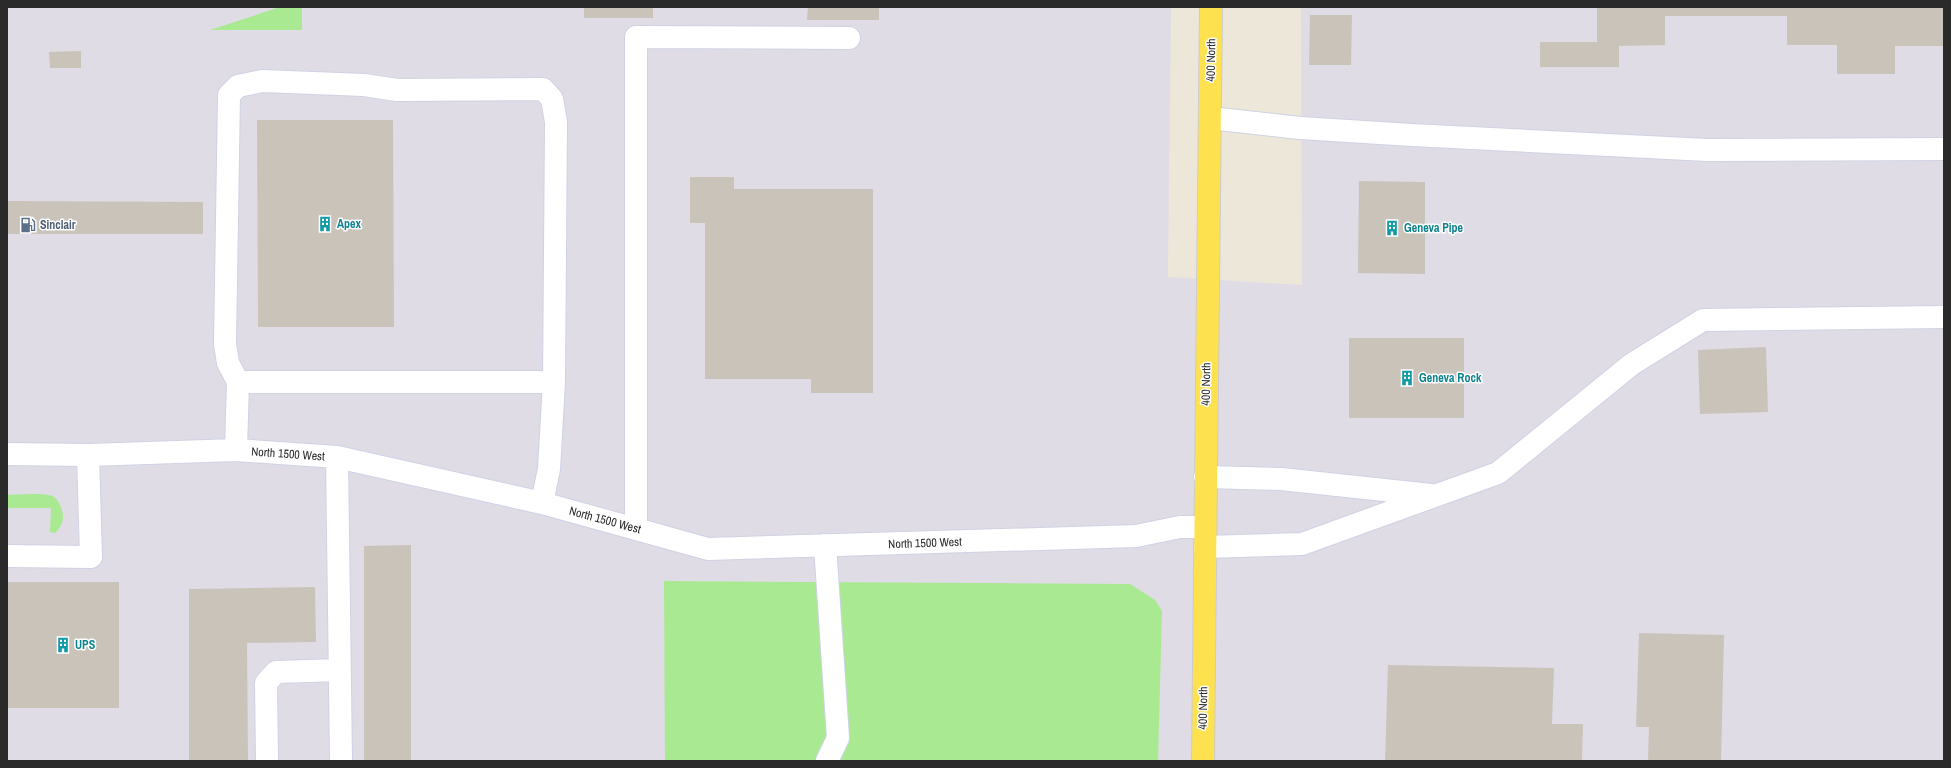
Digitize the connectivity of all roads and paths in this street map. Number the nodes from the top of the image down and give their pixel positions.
1 (1211, 7) edge
2 (849, 38) dead end
3 (1210, 118) junction
4 (1944, 149) edge
5 (1944, 317) edge
6 (238, 382) junction
7 (554, 382) junction
8 (236, 450) junction
9 (7, 454) edge
10 (88, 455) junction
11 (337, 457) junction
12 (1205, 477) junction
13 (1436, 496) junction
14 (542, 503) junction
15 (636, 528) junction
16 (1205, 537) junction
17 (826, 545) junction
18 (7, 556) edge
19 (340, 670) junction
20 (267, 761) edge
21 (341, 761) edge
22 (827, 761) edge
23 (1203, 761) edge

1 - 3 main road, 400 North
2 - 15 street
3 - 4 street
3 - 12 main road, 400 North
5 - 13 street, North 1500 West
6 - 7 street
6 - 7 street
6 - 8 street
7 - 14 street
8 - 10 street, North 1500 West
8 - 11 street, North 1500 West
9 - 10 street, North 1500 West
10 - 18 street
11 - 14 street, North 1500 West
11 - 19 street
12 - 13 street
12 - 16 main road, 400 North
13 - 16 street, North 1500 West
14 - 15 street, North 1500 West
15 - 17 street, North 1500 West
16 - 17 street, North 1500 West
16 - 23 main road, 400 North
17 - 22 street
19 - 20 street
19 - 21 street

